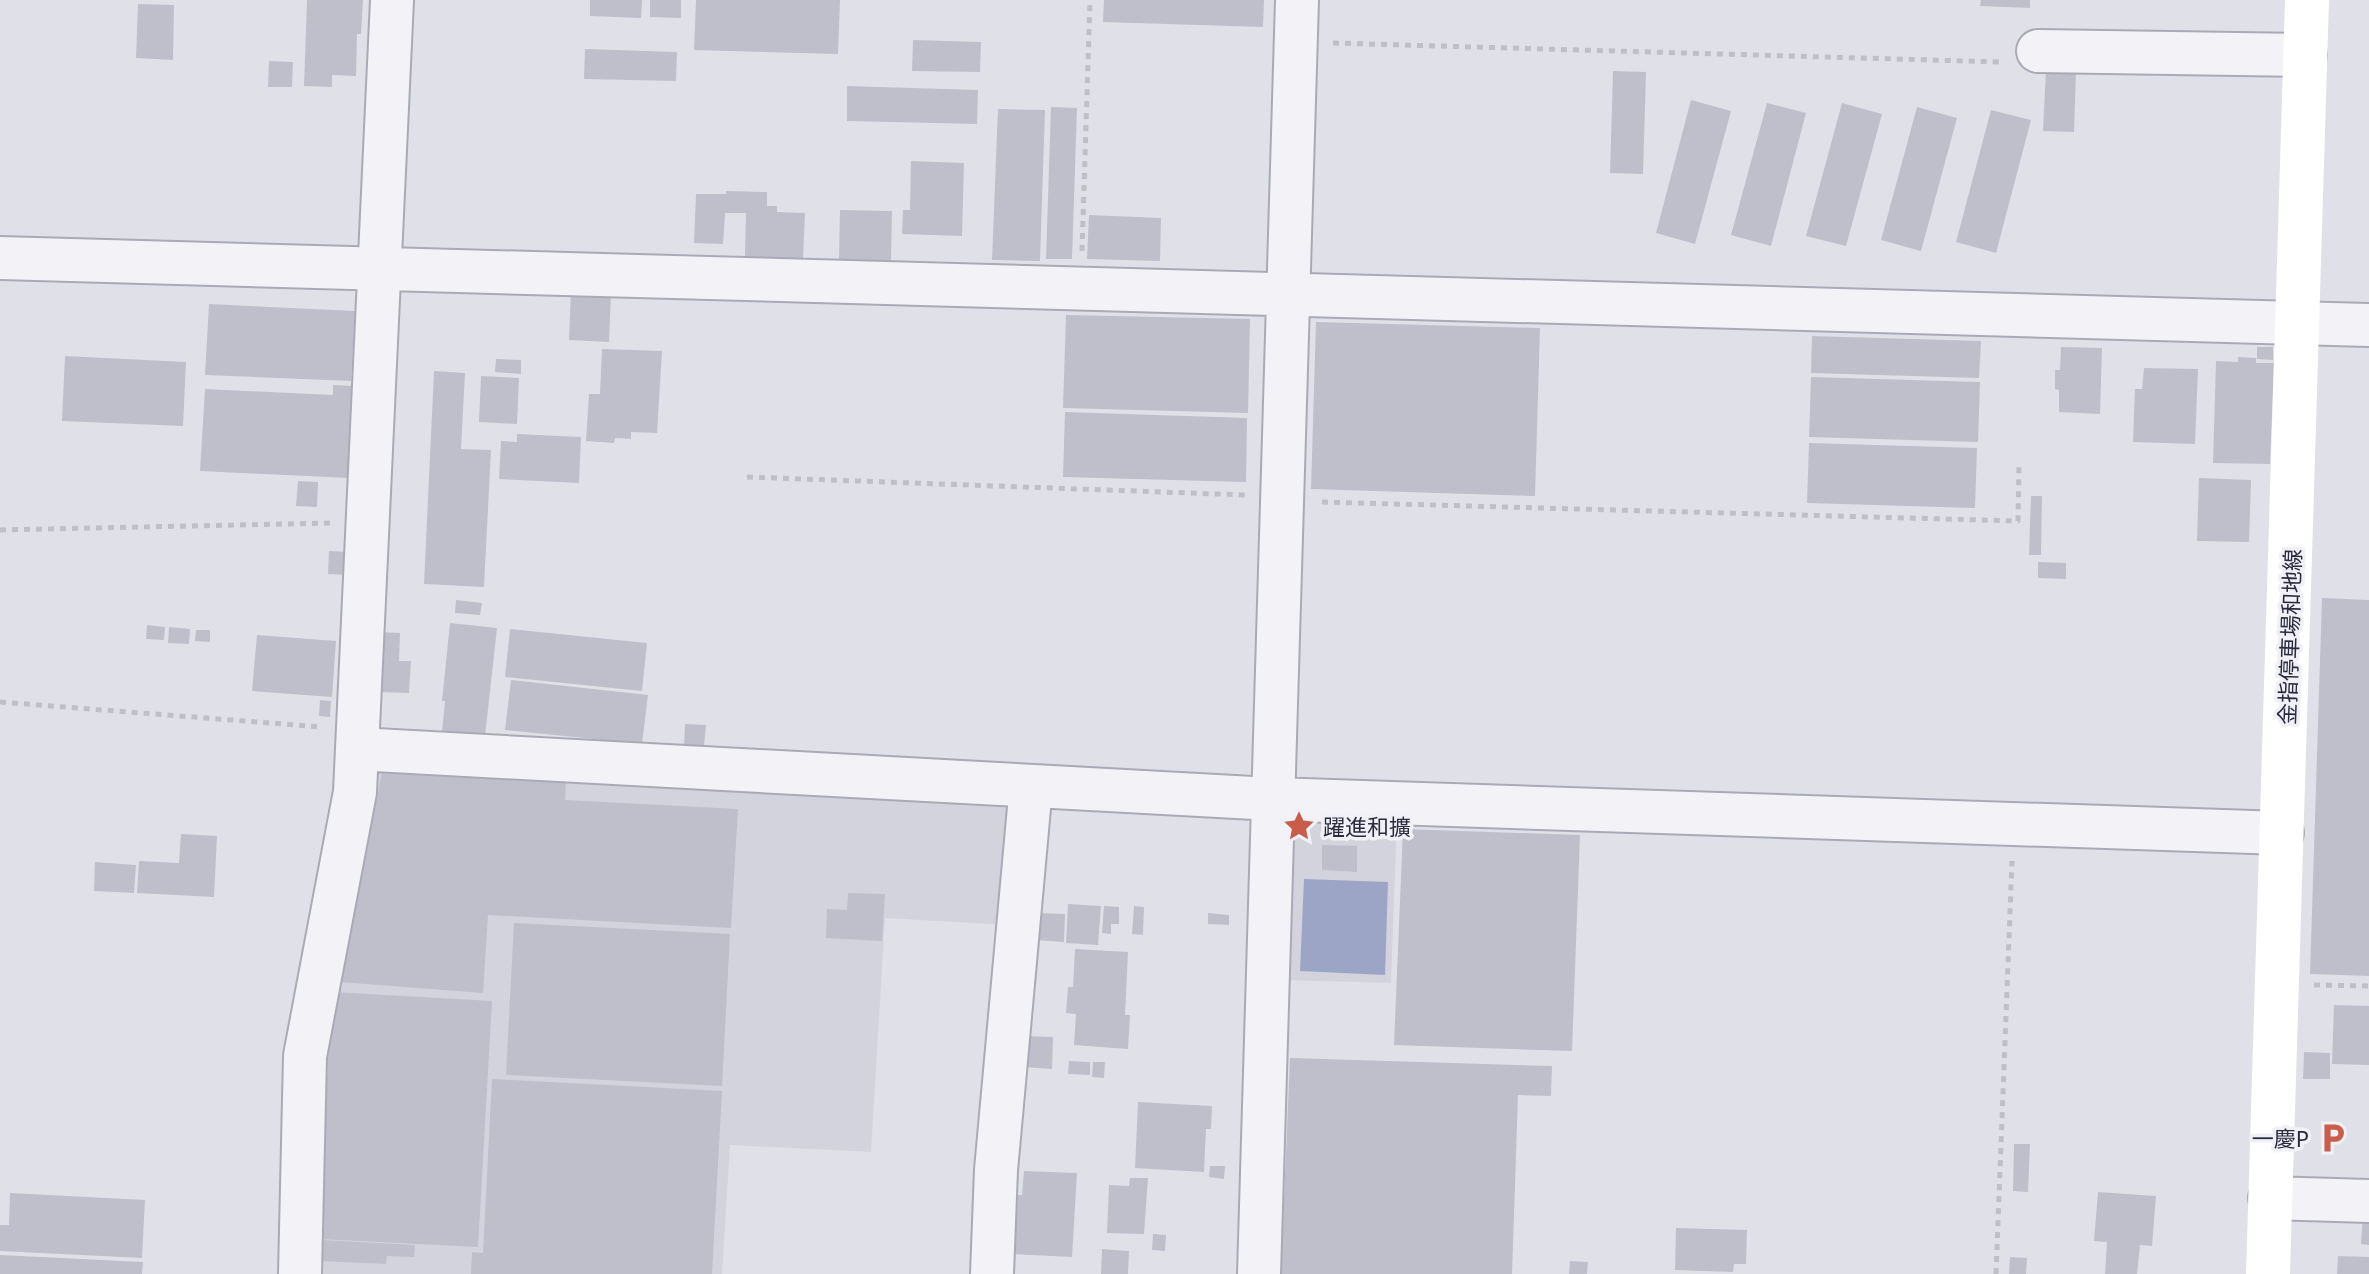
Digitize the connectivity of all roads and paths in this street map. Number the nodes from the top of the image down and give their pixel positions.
1 (392, 0) edge
2 (1090, 0) edge
3 (1297, 0) edge
4 (2307, 0) edge
5 (1295, 42) junction
6 (2038, 51) joint
7 (2305, 55) junction
8 (0, 258) edge
9 (381, 268) junction
10 (1081, 288) junction
11 (1288, 294) junction
12 (2299, 323) junction
13 (2369, 325) edge
14 (2019, 463) dead end
15 (747, 477) dead end
16 (1282, 499) junction
17 (368, 523) junction
18 (0, 530) edge
19 (0, 702) edge
20 (357, 739) junction
21 (1031, 786) junction
22 (1273, 799) junction
23 (2013, 824) junction
24 (2282, 833) junction
25 (2277, 984) junction
26 (2369, 986) edge
27 (2270, 1198) junction
28 (2369, 1201) edge
29 (300, 1274) edge
30 (992, 1274) edge
31 (1259, 1274) edge
32 (1996, 1274) edge
33 (2268, 1274) edge

1 - 9 street
2 - 10 path
3 - 5 street
4 - 7 main road, 金指停車場和地線
5 - 6 path
5 - 11 street
6 - 7 street
7 - 12 main road, 金指停車場和地線
8 - 9 street
9 - 10 street
9 - 17 street
10 - 11 street
11 - 12 street
11 - 16 street
12 - 13 street
12 - 24 main road, 金指停車場和地線
14 - 16 path
15 - 16 path
16 - 22 street
17 - 18 path
17 - 20 street
19 - 20 path
20 - 21 street
20 - 29 street
21 - 22 street
21 - 30 street
22 - 23 street
22 - 31 street
23 - 24 street
23 - 32 path
24 - 25 main road, 金指停車場和地線
25 - 26 path
25 - 27 main road, 金指停車場和地線
27 - 28 street
27 - 33 main road, 金指停車場和地線

